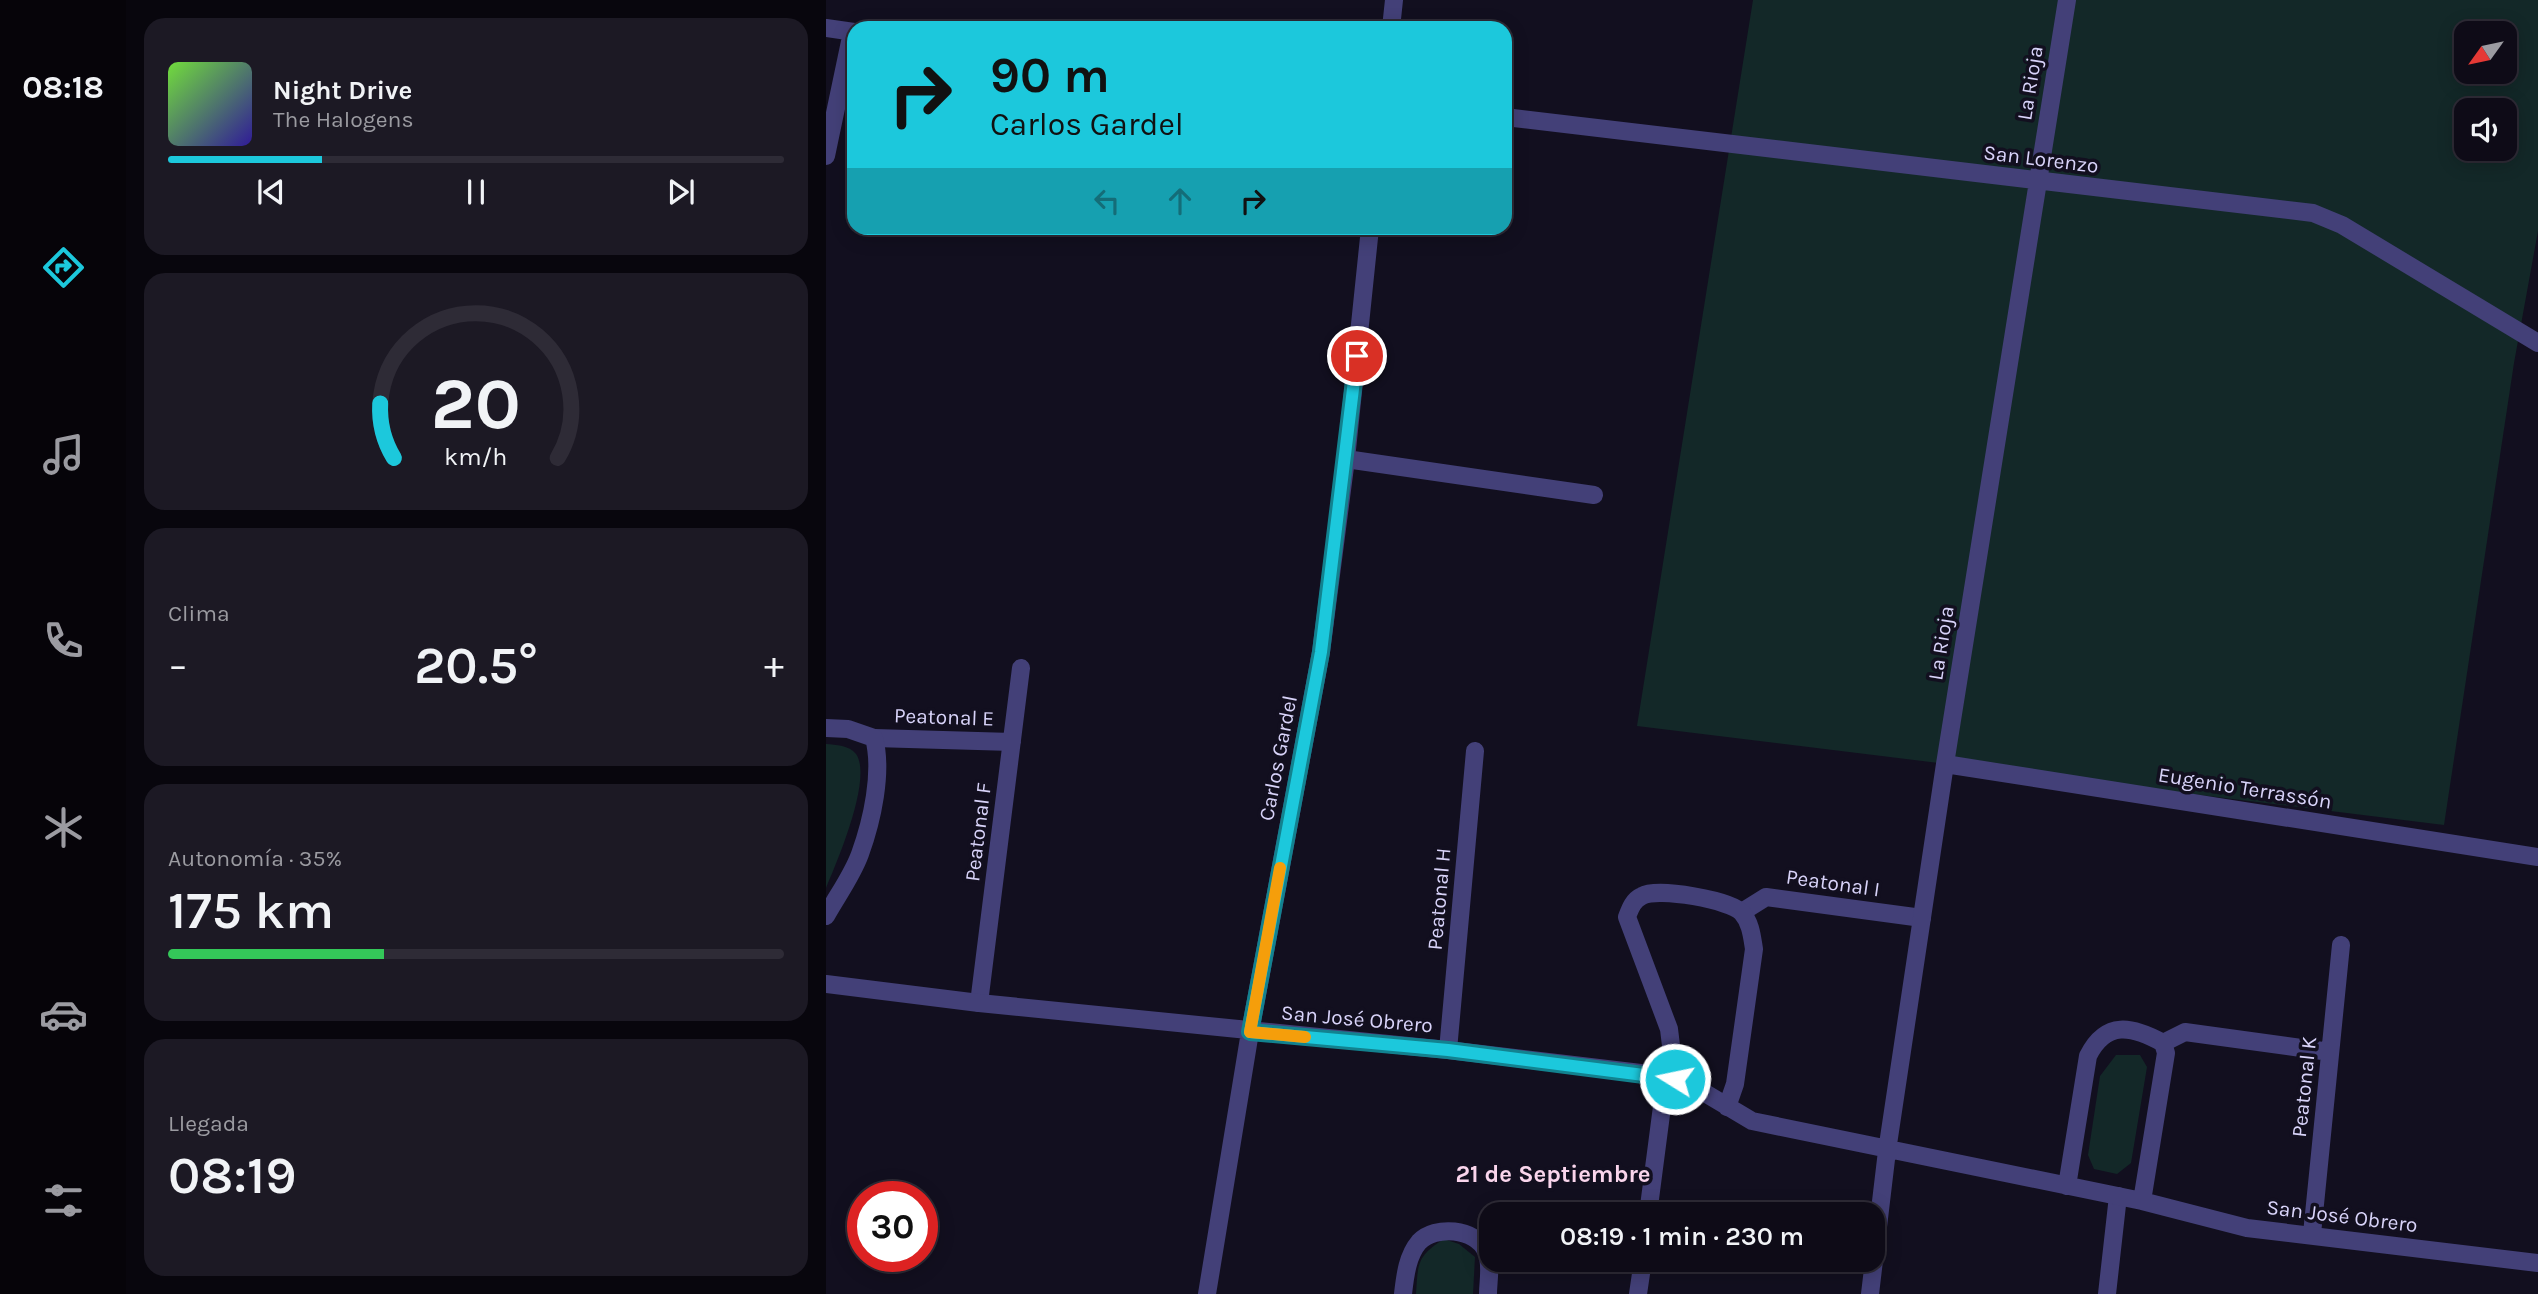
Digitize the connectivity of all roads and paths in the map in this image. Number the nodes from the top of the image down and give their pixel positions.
1 (1394, 0) edge
2 (2067, 0) edge
3 (1392, 21) edge
4 (826, 28) edge
5 (847, 31) edge
6 (847, 60) edge
7 (1512, 118) edge
8 (826, 156) edge
9 (2038, 182) junction
10 (1369, 235) edge
11 (2538, 343) edge
12 (1346, 459) junction
13 (1594, 495) dead end
14 (1021, 668) dead end
15 (826, 728) edge
16 (874, 738) junction
17 (1012, 743) junction
18 (1475, 751) dead end
19 (1945, 764) junction
20 (2538, 856) edge
21 (1742, 912) junction
22 (826, 916) edge
23 (1922, 918) junction
24 (2341, 945) dead end
25 (826, 984) edge
26 (979, 1003) junction
27 (1250, 1032) junction
28 (2163, 1043) junction
29 (1448, 1050) junction
30 (2330, 1052) junction
31 (1671, 1078) junction
32 (1727, 1107) junction
33 (1887, 1150) junction
34 (2067, 1186) junction
35 (2118, 1196) junction
36 (2143, 1201) junction
37 (1650, 1202) edge
38 (2312, 1234) junction
39 (2538, 1262) edge
40 (1641, 1272) edge
41 (1207, 1294) edge
42 (1404, 1294) edge
43 (1488, 1294) edge
44 (1638, 1294) edge
45 (1870, 1294) edge
46 (2107, 1294) edge

1 - 3 street
2 - 9 street, La Rioja
4 - 5 street
6 - 8 street
7 - 9 street, San Lorenzo
9 - 11 street, San Lorenzo
9 - 19 street, La Rioja
10 - 12 street, Carlos Gardel
12 - 13 street
12 - 27 street, Carlos Gardel
14 - 17 street, Peatonal F
15 - 16 street
16 - 17 street, Peatonal E
16 - 22 street
17 - 26 street, Peatonal F
18 - 29 street, Peatonal H
19 - 20 street, Eugenio Terrassón
19 - 23 street, La Rioja
21 - 23 street, Peatonal I
21 - 31 street
21 - 32 street
23 - 33 street, La Rioja
24 - 30 street, Peatonal K
25 - 26 street, San José Obrero
26 - 27 street, San José Obrero
27 - 29 street, San José Obrero
27 - 41 street, Carlos Gardel
28 - 30 street
28 - 34 street
28 - 36 street
29 - 31 street, San José Obrero
30 - 38 street, Peatonal K
31 - 32 street, San José Obrero
31 - 37 street
32 - 33 street, San José Obrero
33 - 34 street, San José Obrero
33 - 45 street, La Rioja
34 - 35 street, San José Obrero
35 - 36 street, San José Obrero
35 - 46 street
36 - 38 street, San José Obrero
38 - 39 street, San José Obrero
40 - 44 street
42 - 43 street

